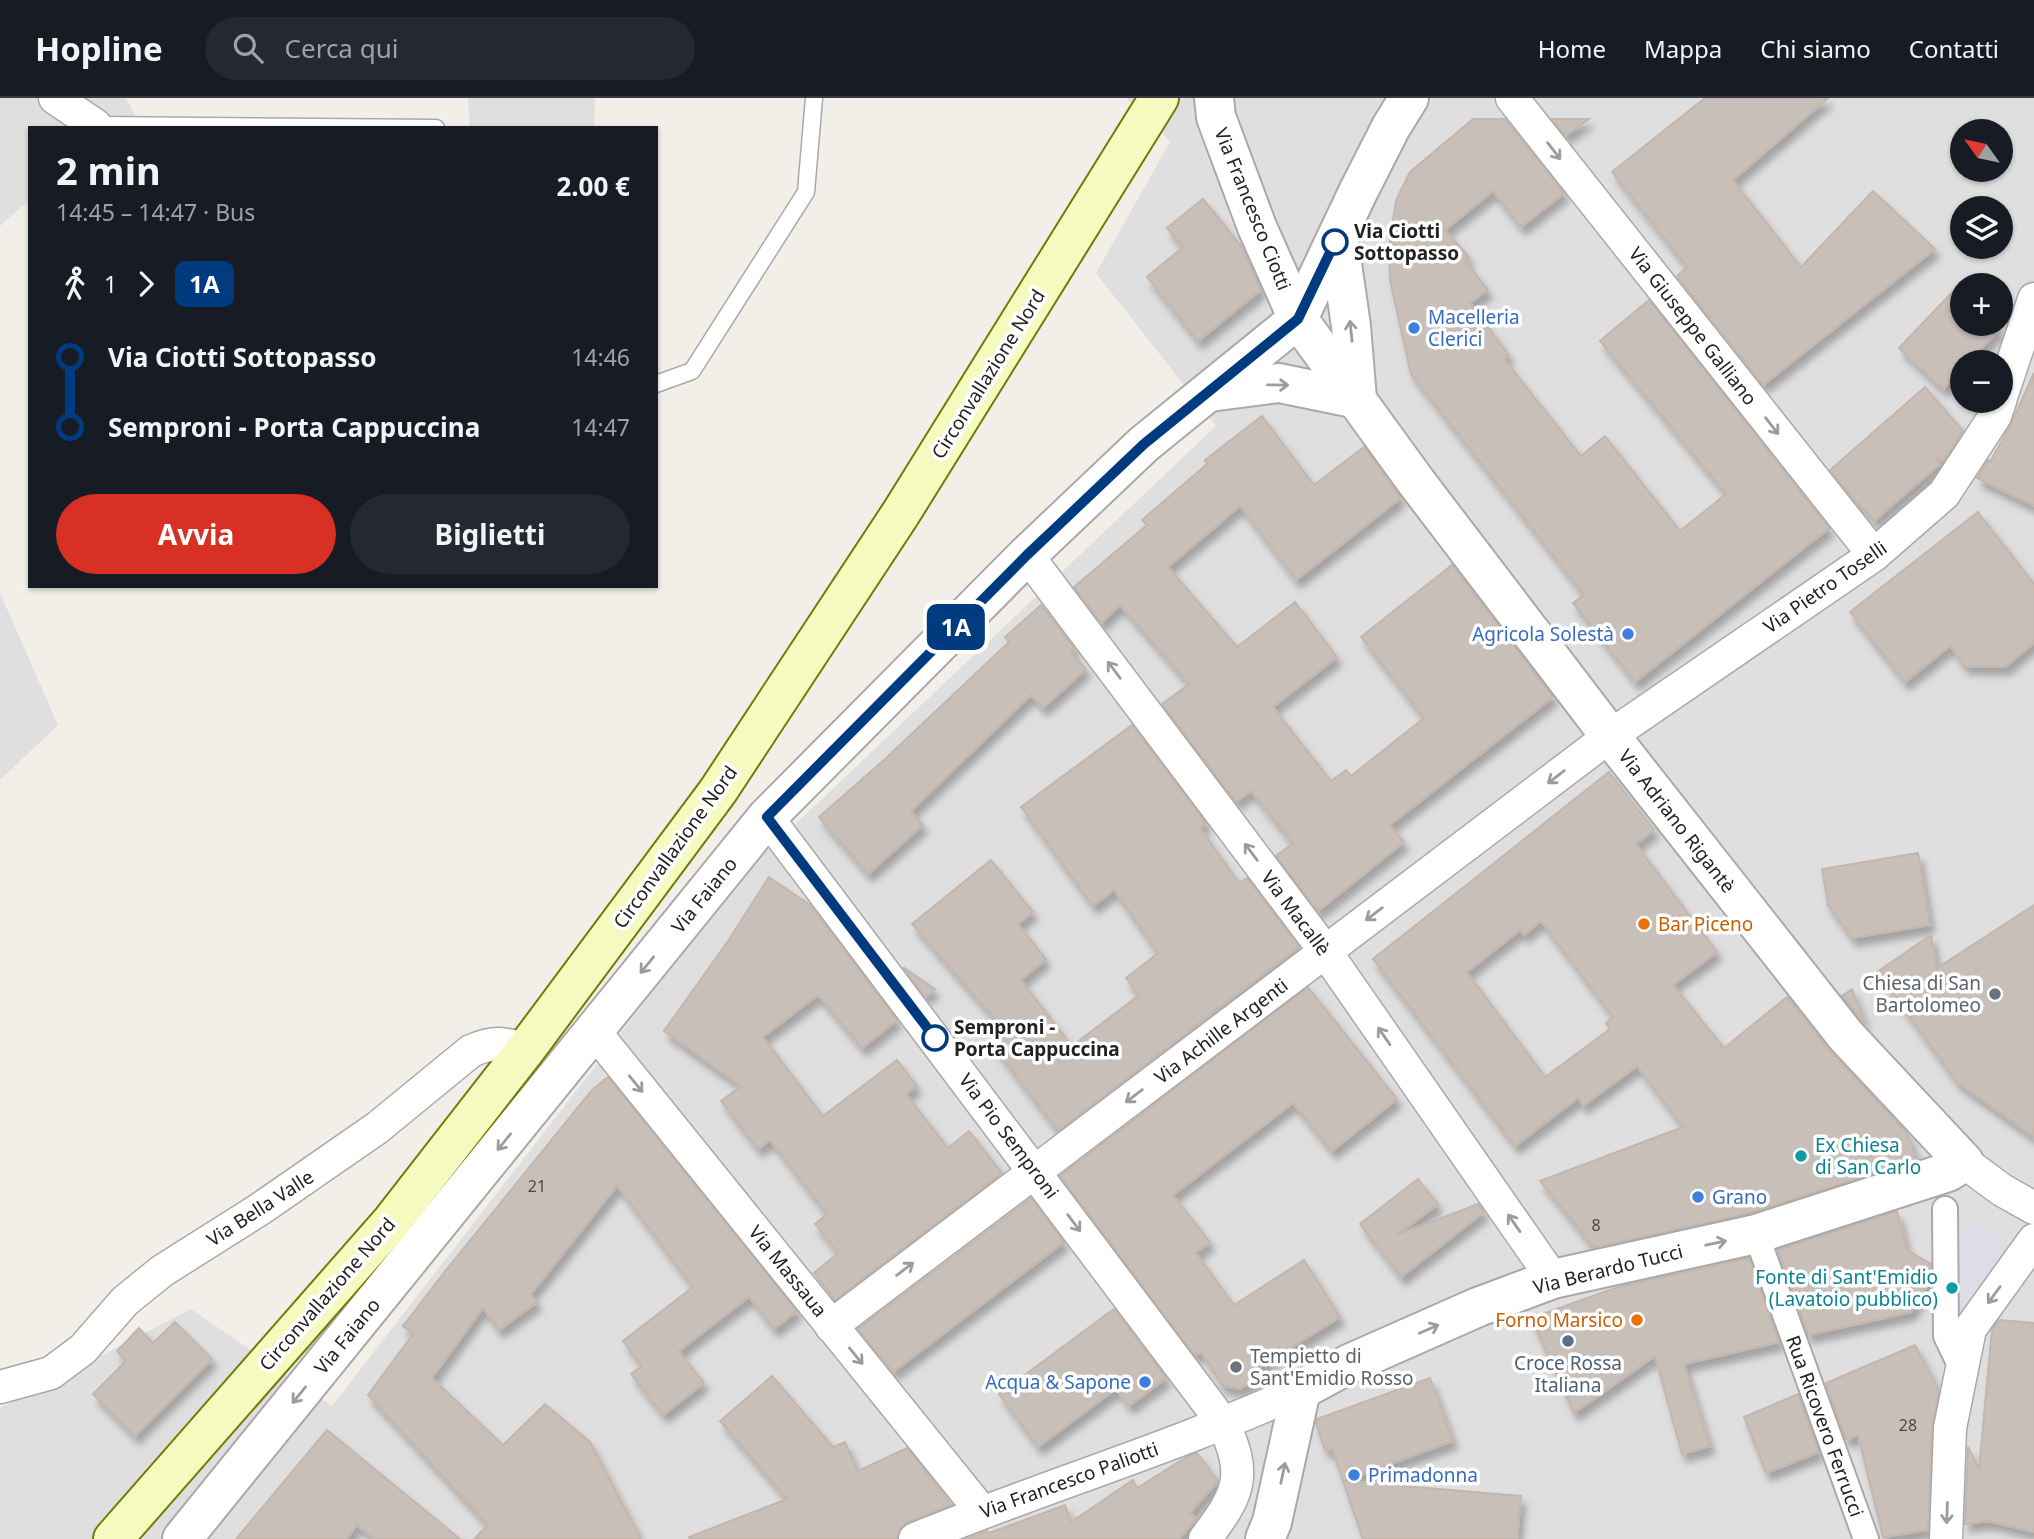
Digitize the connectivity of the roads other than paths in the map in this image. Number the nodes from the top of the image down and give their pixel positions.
1 (55, 98) edge
2 (814, 98) edge
3 (1409, 98) edge
4 (1512, 98) edge
5 (1156, 103) edge
6 (1211, 104) edge
7 (95, 125) joint
8 (209, 126) edge
9 (1338, 236) junction
10 (2034, 299) edge
11 (1298, 319) junction
12 (2013, 361) edge
13 (658, 383) edge
14 (1210, 392) junction
15 (1357, 399) junction
16 (1996, 413) edge
17 (1027, 555) junction
18 (1874, 555) junction
19 (1610, 736) junction
20 (767, 817) junction
21 (1325, 951) junction
22 (594, 1031) junction
23 (526, 1049) junction
24 (1964, 1161) junction
25 (1035, 1171) junction
26 (2034, 1208) edge
27 (1945, 1209) dead end
28 (1756, 1234) junction
29 (2034, 1240) edge
30 (1553, 1279) junction
31 (831, 1325) junction
32 (1961, 1367) junction
33 (0, 1387) edge
34 (1301, 1390) junction
35 (1223, 1423) junction
36 (982, 1512) junction
37 (113, 1539) edge
38 (182, 1539) edge
39 (915, 1539) edge
40 (1205, 1539) edge
41 (1265, 1539) edge
42 (1866, 1539) edge
43 (1946, 1539) edge

1 - 7 street
2 - 13 lane
3 - 9 street
4 -> 18 street, Via Giuseppe Galliano
5 - 23 main road, Circonvallazione Nord
6 - 11 street, Via Francesco Ciotti
7 - 8 lane
9 - 11 street
15 -> 9 street
10 - 12 street, Via Pietro Toselli
11 - 14 street, Via Faiano
11 - 15 street, Via Adriano Rigantè
14 -> 15 street
14 - 17 street, Via Faiano
15 - 19 street, Via Adriano Rigantè
16 - 18 street, Via Pietro Toselli
17 - 20 street, Via Faiano
21 -> 17 street, Via Macallè
18 - 19 street, Via Pietro Toselli
19 -> 21 street, Via Achille Argenti
19 - 24 street, Via Adriano Rigantè
20 -> 22 street, Via Faiano
20 - 25 street, Via Pio Semproni
21 -> 25 street, Via Achille Argenti
30 -> 21 street, Via Macallè
22 -> 31 street, Via Massaua
22 -> 38 street, Via Faiano
23 - 33 street, Via Bella Valle
23 - 37 main road, Circonvallazione Nord
24 - 26 street, Via Adriano Rigantè
24 - 28 street, Via Berardo Tucci
31 -> 25 street, Via Achille Argenti
25 -> 35 street, Via Pio Semproni
27 - 32 street
30 -> 28 street, Via Berardo Tucci
28 - 42 street, Rua Ricovero Ferrucci
29 -> 32 street
34 -> 30 street, Via Berardo Tucci
31 -> 36 street, Via Massaua
32 -> 43 street
34 - 35 street, Via Berardo Tucci
41 -> 34 street
35 - 36 street, Via Francesco Paliotti
35 - 40 street, Via Pio Semproni
36 - 39 street, Via Francesco Paliotti

